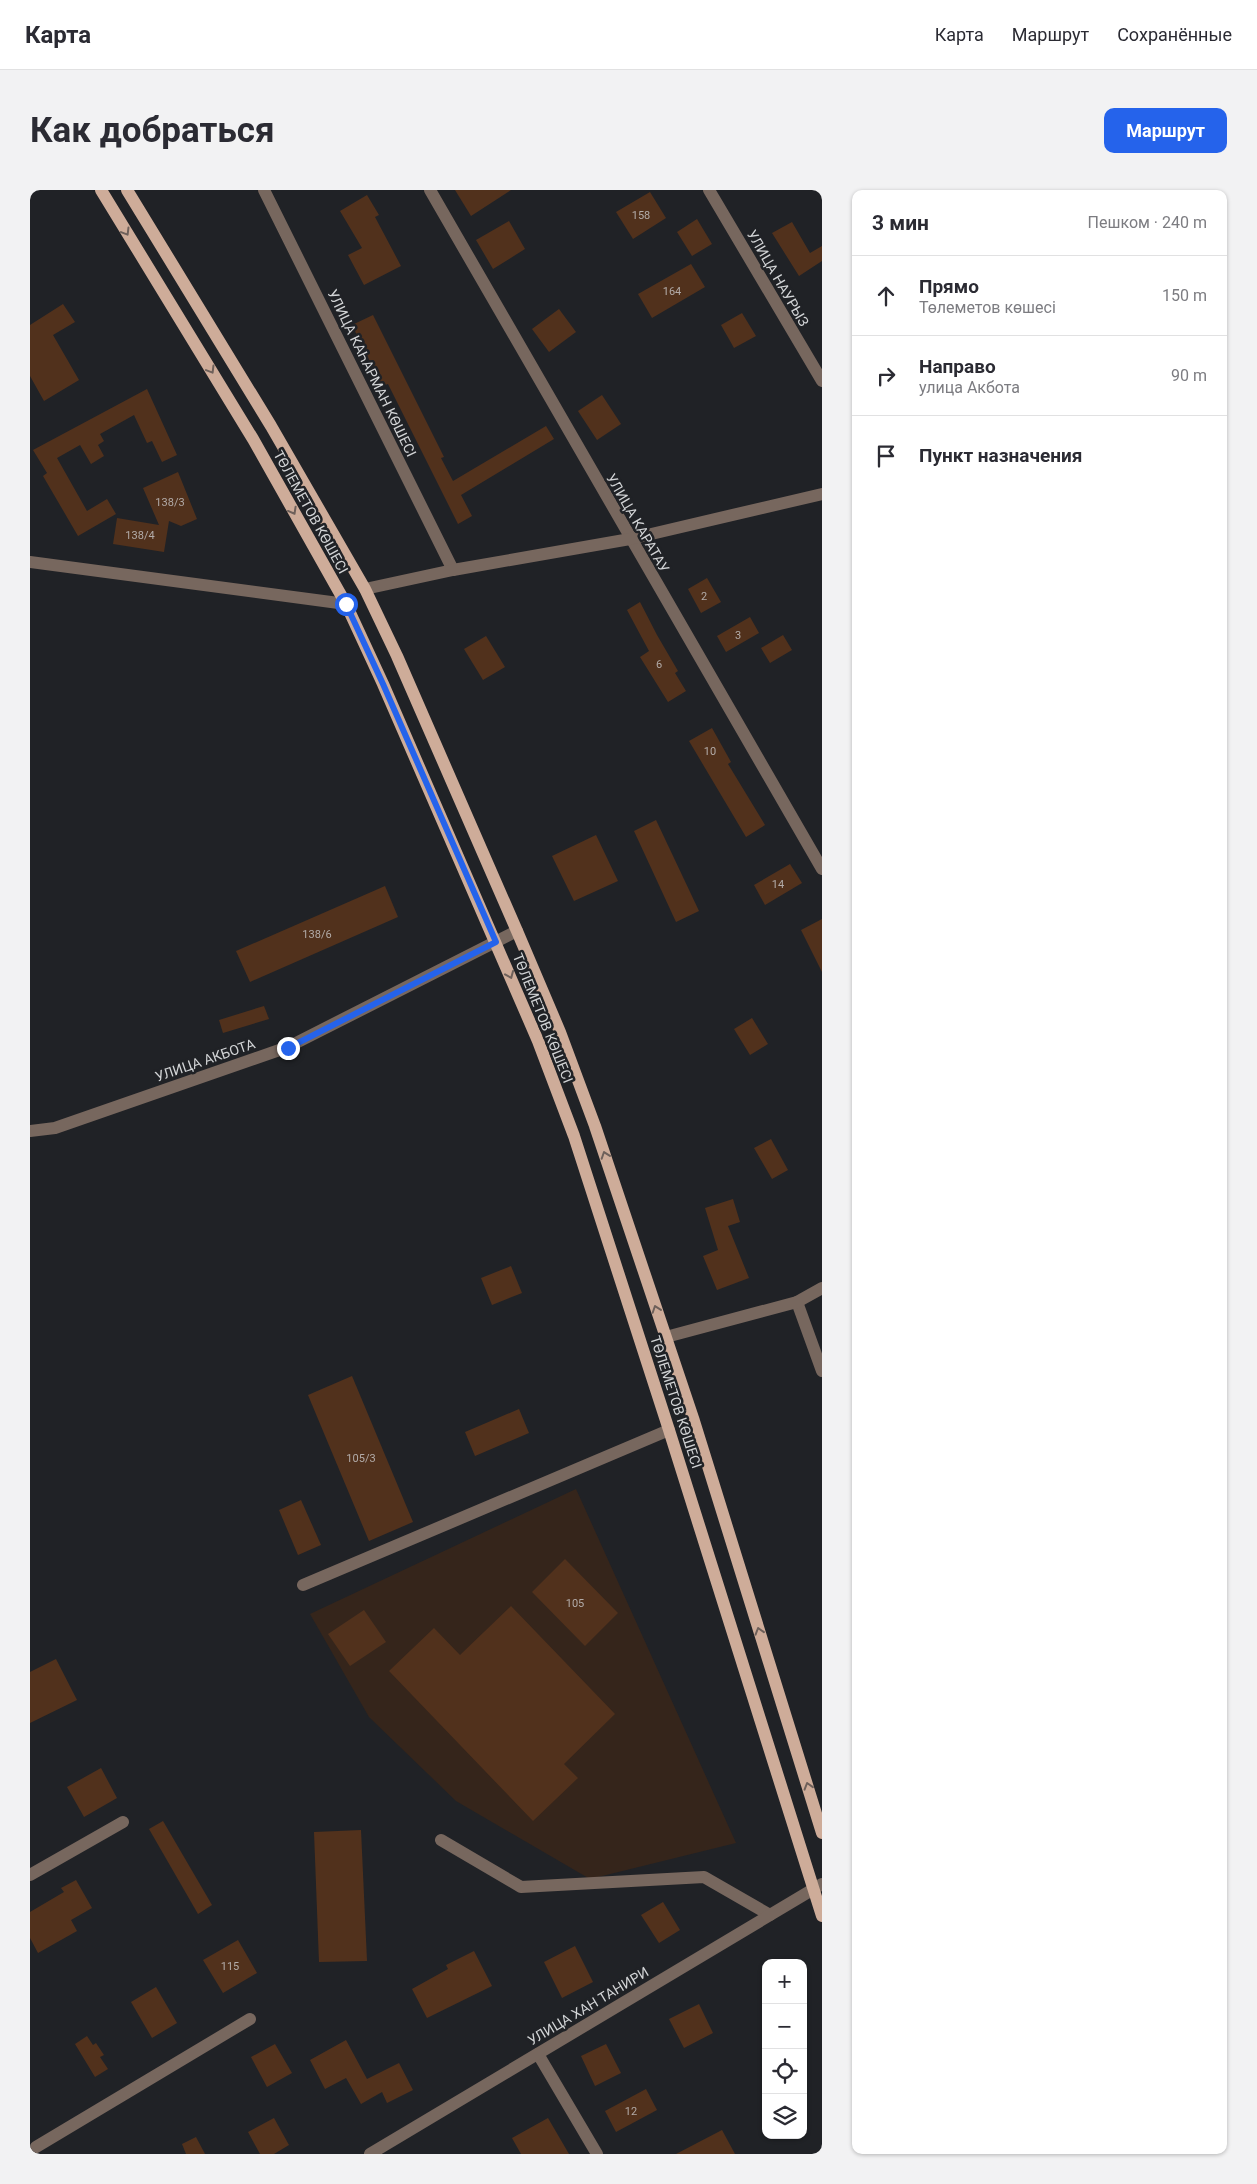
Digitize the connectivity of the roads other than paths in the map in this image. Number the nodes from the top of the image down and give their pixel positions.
1 (101, 190) edge
2 (127, 190) edge
3 (264, 190) edge
4 (430, 190) edge
5 (709, 190) edge
6 (822, 381) edge
7 (822, 494) edge
8 (630, 539) junction
9 (30, 562) edge
10 (453, 570) junction
11 (365, 589) junction
12 (346, 604) junction
13 (822, 869) edge
14 (517, 931) junction
15 (496, 942) junction
16 (30, 1132) edge
17 (822, 1288) edge
18 (797, 1302) junction
19 (666, 1337) junction
20 (822, 1371) edge
21 (669, 1430) junction
22 (303, 1585) dead end
23 (123, 1822) dead end
24 (822, 1833) edge
25 (441, 1840) dead end
26 (30, 1875) edge
27 (818, 1887) edge
28 (770, 1915) junction
29 (822, 1916) edge
30 (250, 2020) dead end
31 (538, 2054) junction
32 (35, 2146) edge
33 (370, 2154) edge
34 (597, 2154) edge

1 -> 12 main road, ТӨЛЕМЕТОВ КӨШЕСІ
2 - 11 main road, ТӨЛЕМЕТОВ КӨШЕСІ
3 - 10 street, УЛИЦА КАҺАРМАН КӨШЕСІ
4 - 8 street, УЛИЦА КАРАТАУ
5 - 6 street, УЛИЦА НАУРЫЗ
7 - 8 street
8 - 10 street
8 - 13 street, УЛИЦА КАРАТАУ
9 - 12 street
10 - 11 street
11 - 14 main road, ТӨЛЕМЕТОВ КӨШЕСІ
12 - 15 main road, ТӨЛЕМЕТОВ КӨШЕСІ
14 - 15 street, УЛИЦА АКБОТА
19 -> 14 main road, ТӨЛЕМЕТОВ КӨШЕСІ
15 - 16 street, УЛИЦА АКБОТА
15 -> 21 main road, ТӨЛЕМЕТОВ КӨШЕСІ
17 - 18 street
18 - 19 street
18 - 20 street
24 -> 19 main road, ТӨЛЕМЕТОВ КӨШЕСІ
21 - 22 street
21 - 27 main road, ТӨЛЕМЕТОВ КӨШЕСІ
23 - 26 street
25 - 28 street
27 - 28 street, УЛИЦА ХАН ТАНИРИ
27 - 29 main road, ТӨЛЕМЕТОВ КӨШЕСІ
28 - 31 street, УЛИЦА ХАН ТАНИРИ
30 - 32 street
31 - 33 street, УЛИЦА ХАН ТАНИРИ
31 - 34 street

